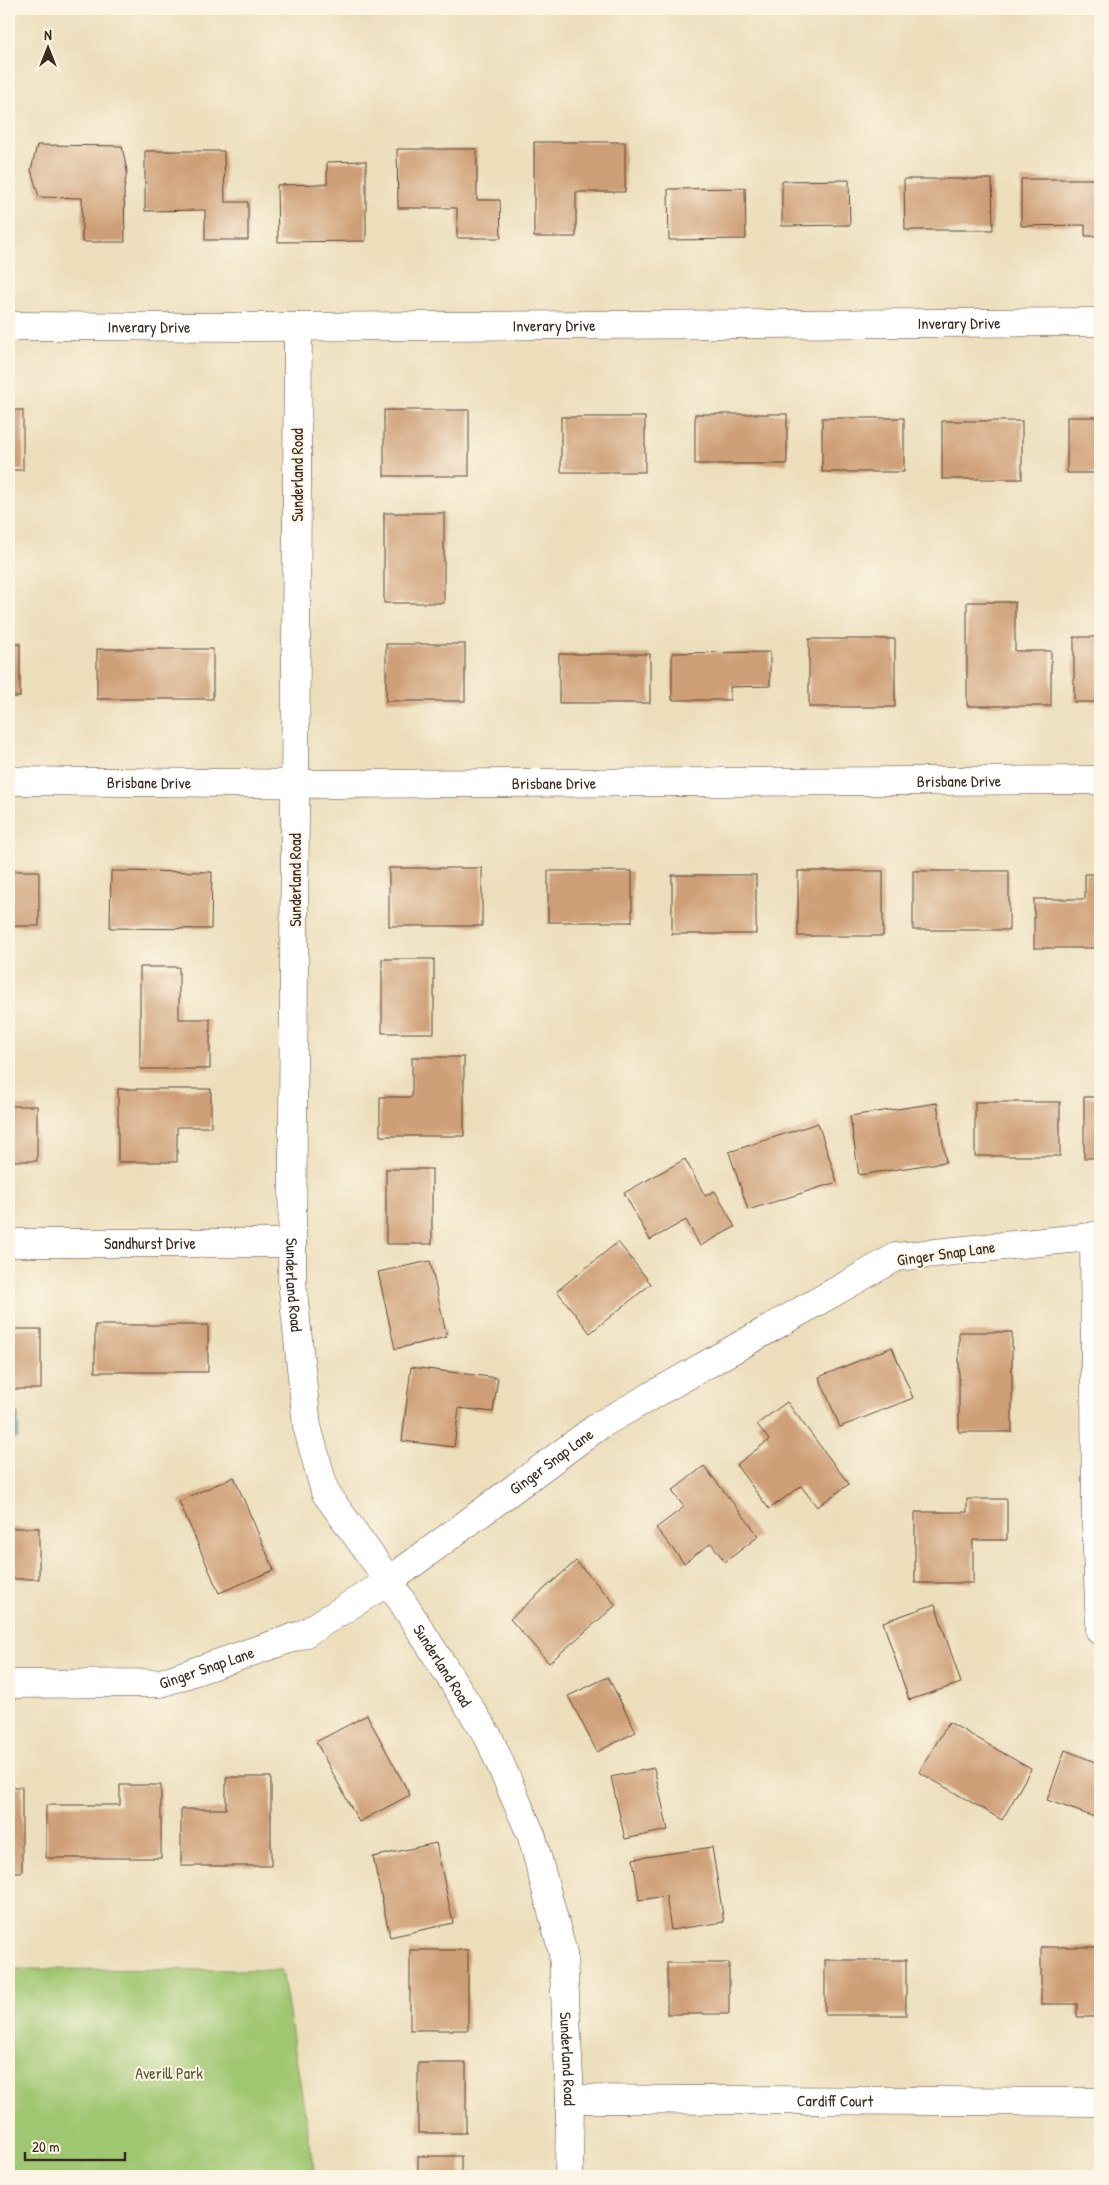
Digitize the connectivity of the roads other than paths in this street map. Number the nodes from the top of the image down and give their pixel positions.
1 (1100, 322) edge
2 (9, 326) edge
3 (298, 327) junction
4 (1100, 780) edge
5 (9, 781) edge
6 (295, 783) junction
7 (1097, 1236) edge
8 (9, 1243) edge
9 (292, 1243) junction
10 (388, 1580) junction
11 (1100, 1631) edge
12 (9, 1684) edge
13 (570, 2099) junction
14 (1100, 2102) edge
15 (569, 2176) edge

1 - 3 street, Inverary Drive
2 - 3 street, Inverary Drive
3 - 6 street, Sunderland Road
4 - 6 street, Brisbane Drive
5 - 6 street, Brisbane Drive
6 - 9 street, Sunderland Road
7 - 10 street, Ginger Snap Lane
7 - 11 street
8 - 9 street, Sandhurst Drive
9 - 10 street, Sunderland Road
10 - 12 street, Ginger Snap Lane
10 - 13 street, Sunderland Road
13 - 14 street, Cardiff Court
13 - 15 street, Sunderland Road

